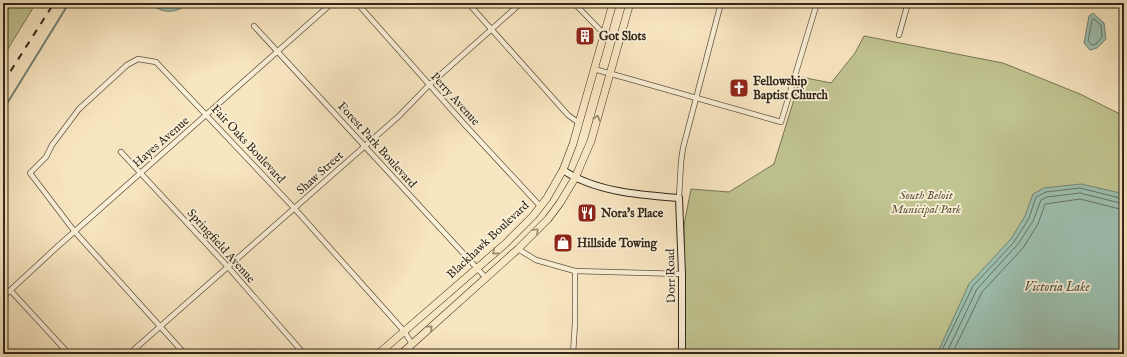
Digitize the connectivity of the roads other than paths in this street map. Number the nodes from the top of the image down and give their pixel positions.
1 (332, 3) edge
2 (357, 3) edge
3 (468, 3) edge
4 (521, 3) edge
5 (574, 3) edge
6 (613, 3) edge
7 (630, 3) edge
8 (721, 3) edge
9 (817, 3) edge
10 (908, 3) edge
11 (254, 26) dead end
12 (492, 29) junction
13 (604, 34) junction
14 (899, 35) dead end
15 (279, 51) junction
16 (594, 70) junction
17 (610, 75) junction
18 (429, 85) junction
19 (697, 98) junction
20 (207, 116) junction
21 (579, 124) junction
22 (364, 146) junction
23 (122, 152) dead end
24 (563, 170) junction
25 (140, 173) junction
26 (575, 178) junction
27 (679, 198) junction
28 (541, 207) junction
29 (295, 208) junction
30 (74, 232) junction
31 (518, 249) junction
32 (228, 268) junction
33 (476, 268) junction
34 (574, 271) junction
35 (682, 274) junction
36 (486, 278) junction
37 (11, 291) junction
38 (3, 298) edge
39 (160, 326) junction
40 (404, 331) junction
41 (412, 344) junction
42 (69, 354) edge
43 (130, 354) edge
44 (185, 354) edge
45 (304, 354) edge
46 (378, 354) edge
47 (401, 354) edge
48 (573, 354) edge
49 (682, 354) edge

1 - 15 street, Hayes Avenue
2 - 18 street, Perry Avenue
3 - 12 street
4 - 12 street, Shaw Street
5 - 13 street
6 - 13 main road, Blackhawk Boulevard
7 - 17 main road
8 - 19 street
9 - 19 street
10 - 14 street
11 - 15 street, Forest Park Boulevard
12 - 18 street, Shaw Street
12 - 21 street
13 - 16 main road, Blackhawk Boulevard
15 - 20 street, Hayes Avenue
15 - 22 street, Forest Park Boulevard
16 - 17 street
16 - 21 main road, Blackhawk Boulevard
17 - 19 street
26 -> 17 main road
18 - 22 street, Shaw Street
18 - 28 street, Perry Avenue
19 - 27 street
20 - 25 street, Hayes Avenue
20 - 29 street, Fair Oaks Boulevard
20 - 30 street, Fair Oaks Boulevard
21 - 24 main road, Blackhawk Boulevard
22 - 29 street, Shaw Street
22 - 33 street, Forest Park Boulevard
23 - 25 street, Springfield Avenue
24 - 26 street
24 - 28 main road, Blackhawk Boulevard
25 - 30 street, Hayes Avenue
25 - 32 street, Springfield Avenue
26 - 27 street
31 -> 26 main road
27 - 35 street, Dorr Road
28 -> 33 main road, Blackhawk Boulevard
29 - 32 street, Shaw Street
29 - 40 street, Fair Oaks Boulevard
30 - 37 street, Hayes Avenue
30 - 39 street
31 - 34 street
31 - 36 main road
32 - 39 street, Shaw Street
32 - 45 street, Springfield Avenue
33 - 36 street, Forest Park Boulevard
33 - 40 main road, Blackhawk Boulevard
34 - 35 street
34 - 48 street
35 - 49 street, Dorr Road
41 -> 36 main road
37 - 38 street, Hayes Avenue
37 - 42 street
39 - 43 street, Shaw Street
39 - 44 street
40 - 41 street, Fair Oaks Boulevard
40 - 46 main road, Blackhawk Boulevard
41 - 47 main road

